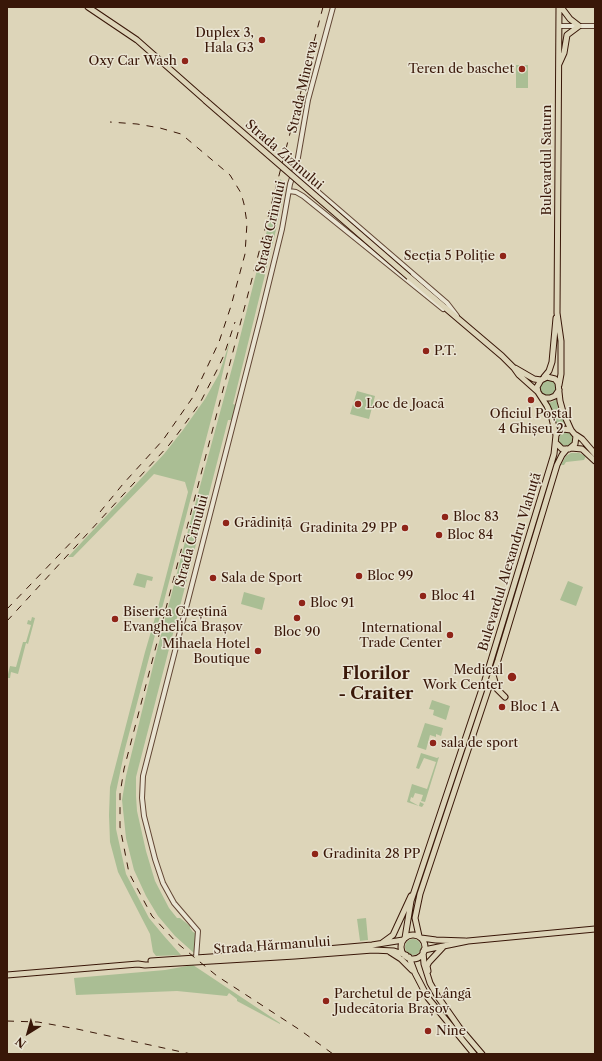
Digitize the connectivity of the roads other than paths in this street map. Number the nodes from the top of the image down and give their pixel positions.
1 (88, 7) edge
2 (333, 7) edge
3 (560, 7) edge
4 (559, 26) junction
5 (580, 26) junction
6 (595, 26) edge
7 (559, 64) junction
8 (294, 172) junction
9 (289, 191) junction
10 (557, 313) junction
11 (463, 323) junction
12 (514, 368) junction
13 (543, 378) junction
14 (559, 388) junction
15 (539, 393) junction
16 (571, 430) junction
17 (576, 434) junction
18 (556, 435) junction
19 (556, 443) junction
20 (569, 449) junction
21 (595, 454) edge
22 (595, 461) edge
23 (493, 675) junction
24 (505, 698) dead end
25 (414, 892) junction
26 (595, 929) edge
27 (420, 937) junction
28 (404, 939) junction
29 (468, 941) junction
30 (378, 944) junction
31 (444, 946) junction
32 (386, 950) junction
33 (424, 951) junction
34 (407, 956) junction
35 (196, 958) junction
36 (138, 964) junction
37 (414, 973) junction
38 (7, 975) edge
39 (428, 976) junction
40 (474, 1054) edge
41 (482, 1054) edge

1 - 11 main road, Strada Zizinului, bridge
2 - 8 street, Strada Minerva
3 - 4 main road, Bulevardul Saturn
3 - 5 main road
4 - 5 street
4 - 7 main road, Bulevardul Saturn
5 - 6 street
5 - 7 main road
7 - 10 main road, Bulevardul Saturn
8 - 9 street, Strada Crinului
8 - 11 street, Strada Zizinului
9 - 11 street, Strada Zizinului
9 - 35 street, Strada Crinului
10 - 13 main road, Bulevardul Saturn
10 - 14 main road, Bulevardul Saturn
11 - 12 main road, Strada Zizinului
12 - 13 main road, Strada Zizinului
12 - 15 main road, Strada Zizinului
13 - 14 main road
13 - 15 main road
14 - 15 main road
14 - 16 main road, Bulevardul Saturn
15 - 18 main road
16 - 17 main road
16 - 18 main road
17 - 20 main road
17 - 21 main road
18 - 19 main road
19 - 20 main road
19 - 25 main road, Bulevardul Alexandru Vlahuță
20 - 22 main road
20 - 23 main road, Bulevardul Alexandru Vlahuță
23 - 24 main road
23 - 27 main road, Bulevardul Alexandru Vlahuță
25 - 28 main road, Bulevardul Alexandru Vlahuță
25 - 30 main road
26 - 29 main road
27 - 28 main road
27 - 29 main road
27 - 33 main road
28 - 30 main road, Strada Hărmanului
28 - 34 main road
29 - 31 main road
30 - 35 main road, Strada Hărmanului
31 - 33 main road
31 - 39 main road
32 - 34 main road, Strada Hărmanului
32 - 36 main road, Strada Hărmanului
32 - 37 main road
33 - 34 main road
33 - 39 main road
34 - 37 main road
35 - 36 main road, Strada Hărmanului
36 - 38 main road, Strada Hărmanului
37 - 40 main road
39 - 41 main road

